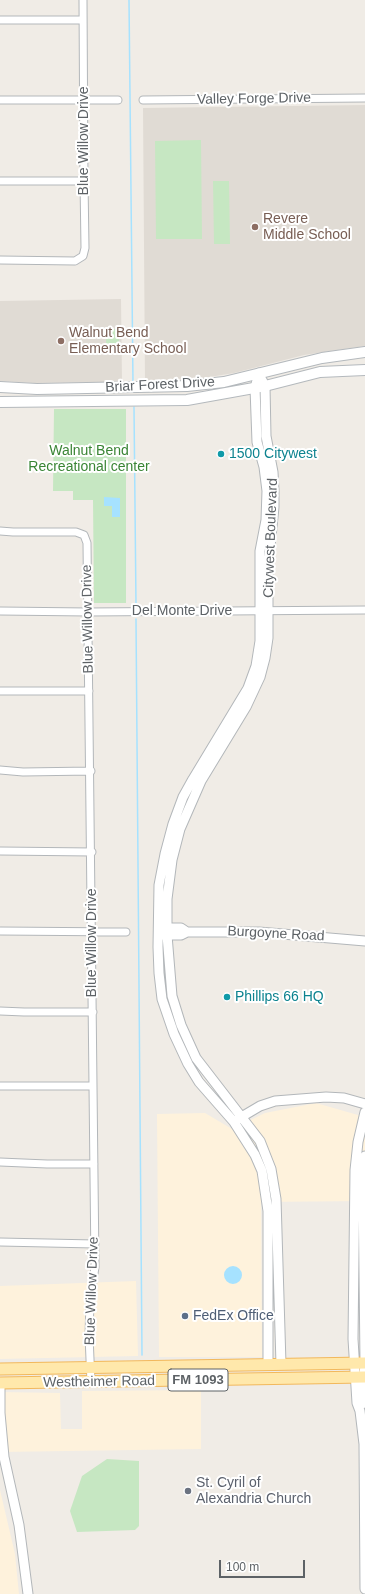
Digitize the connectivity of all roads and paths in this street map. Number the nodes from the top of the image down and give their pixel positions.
1 (83, 0) edge
2 (0, 20) edge
3 (83, 20) junction
4 (365, 98) edge
5 (0, 100) edge
6 (84, 100) junction
7 (118, 100) dead end
8 (143, 100) dead end
9 (0, 181) edge
10 (84, 181) junction
11 (0, 260) edge
12 (365, 352) edge
13 (365, 370) edge
14 (259, 373) junction
15 (187, 386) junction
16 (260, 387) junction
17 (0, 388) edge
18 (103, 388) junction
19 (187, 400) junction
20 (0, 402) edge
21 (104, 402) junction
22 (0, 531) edge
23 (365, 610) edge
24 (0, 611) edge
25 (264, 611) junction
26 (88, 612) junction
27 (0, 691) edge
28 (89, 691) junction
29 (0, 770) edge
30 (90, 771) junction
31 (0, 851) edge
32 (92, 852) junction
33 (0, 931) edge
34 (92, 932) junction
35 (126, 932) dead end
36 (163, 932) junction
37 (365, 941) edge
38 (0, 1010) edge
39 (93, 1012) junction
40 (0, 1086) edge
41 (93, 1086) junction
42 (365, 1104) edge
43 (365, 1112) edge
44 (242, 1116) junction
45 (234, 1122) junction
46 (365, 1156) edge
47 (0, 1162) edge
48 (94, 1164) junction
49 (354, 1197) junction
50 (363, 1197) junction
51 (0, 1242) edge
52 (94, 1244) junction
53 (354, 1275) junction
54 (365, 1275) edge
55 (361, 1363) edge
56 (281, 1364) junction
57 (268, 1365) junction
58 (90, 1367) junction
59 (34, 1368) junction
60 (0, 1369) edge
61 (362, 1377) edge
62 (141, 1381) junction
63 (91, 1382) junction
64 (0, 1383) edge
65 (365, 1589) edge
66 (28, 1594) edge

1 - 3 street, Blue Willow Drive
2 - 3 street
3 - 6 street, Blue Willow Drive
4 - 8 street, Valley Forge Drive
5 - 6 street
6 - 7 street
6 - 10 street, Blue Willow Drive
9 - 10 street
10 - 11 street, Blue Willow Drive
12 - 14 main road, Briar Forest Drive
13 - 16 main road, Briar Forest Drive
14 - 15 main road, Briar Forest Drive
14 - 16 street, Citywest Boulevard
15 - 18 main road, Briar Forest Drive
15 - 19 main road
16 - 19 main road, Briar Forest Drive
16 - 25 street, Citywest Boulevard
17 - 18 main road, Briar Forest Drive
18 - 21 main road
19 - 21 main road, Briar Forest Drive
20 - 21 main road, Briar Forest Drive
22 - 26 street, Blue Willow Drive
23 - 25 street, Del Monte Drive
24 - 26 street, Del Monte Drive
25 - 26 street, Del Monte Drive
25 - 36 street, Citywest Boulevard
26 - 28 street, Blue Willow Drive
27 - 28 street
28 - 30 street, Blue Willow Drive
29 - 30 street
30 - 32 street, Blue Willow Drive
31 - 32 street
32 - 34 street, Blue Willow Drive
33 - 34 street
34 - 35 street
34 - 39 street, Blue Willow Drive
36 - 37 street, Burgoyne Road
36 - 44 street, Citywest Boulevard
36 - 45 street, Citywest Boulevard
38 - 39 street
39 - 41 street, Blue Willow Drive
40 - 41 street
41 - 48 street, Blue Willow Drive
42 - 44 street
43 - 49 street
44 - 45 street
44 - 56 street, Citywest Boulevard
45 - 57 street, Citywest Boulevard
46 - 50 street
47 - 48 street
48 - 52 street, Blue Willow Drive
49 - 50 street
49 - 53 street
50 - 54 street
51 - 52 street
52 - 58 street, Blue Willow Drive
53 - 54 street
53 - 55 street
54 - 55 street
55 - 56 main road, Westheimer Road / FM 1093
55 - 61 street
56 - 57 main road, Westheimer Road / FM 1093
56 - 62 main road
57 - 58 main road, Westheimer Road / FM 1093
58 - 59 main road, Westheimer Road / FM 1093
58 - 63 street, Blue Willow Drive
59 - 60 main road, Westheimer Road / FM 1093
59 - 64 main road
61 - 62 main road, Westheimer Road / FM 1093
61 - 65 street
62 - 63 main road, Westheimer Road / FM 1093
63 - 64 main road, Westheimer Road / FM 1093
64 - 66 street

